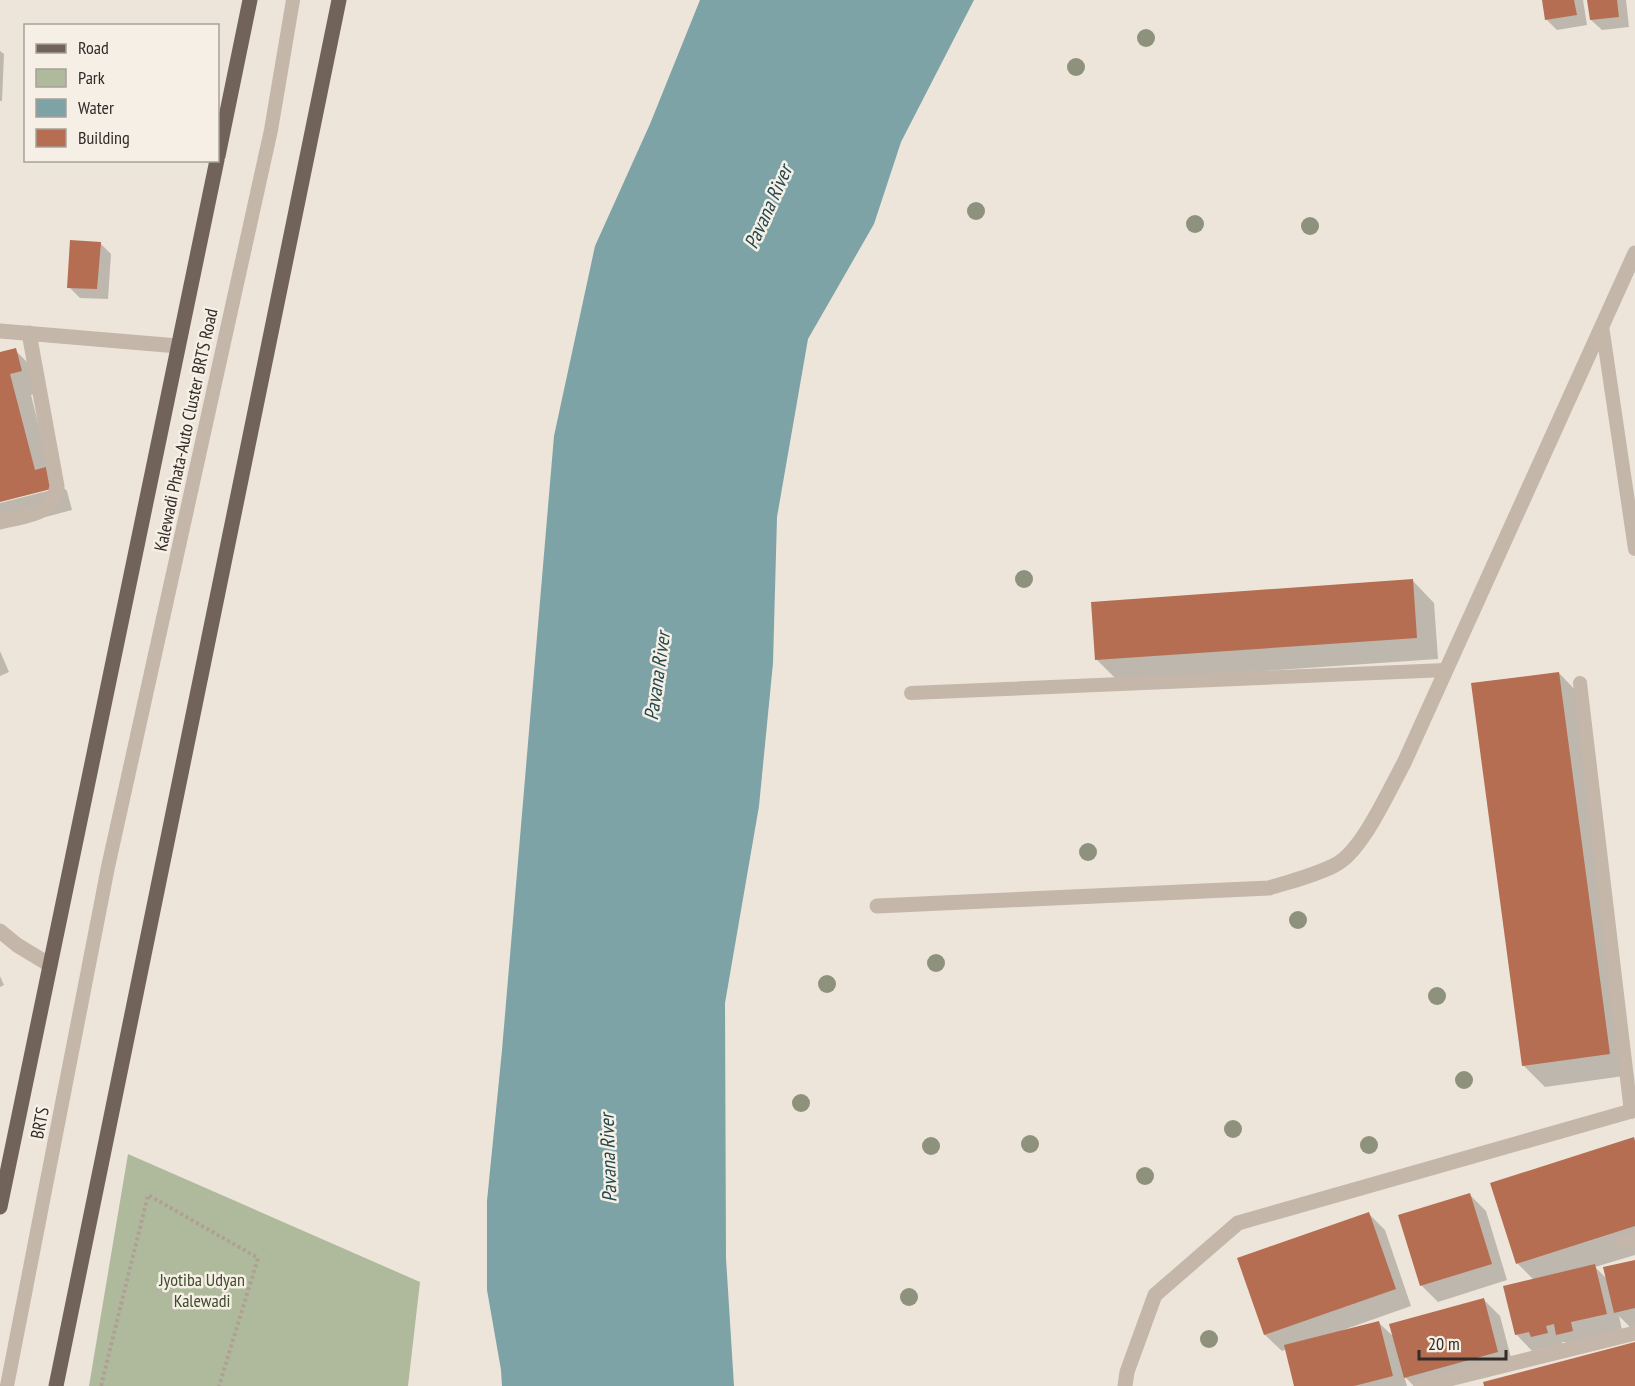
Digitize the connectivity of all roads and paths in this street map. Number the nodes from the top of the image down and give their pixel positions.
1 (250, 0) edge
2 (293, 0) edge
3 (339, 0) edge
4 (219, 148) edge
5 (216, 162) edge
6 (1635, 252) edge
7 (1602, 326) junction
8 (0, 331) edge
9 (28, 333) junction
10 (178, 346) junction
11 (0, 522) edge
12 (1635, 549) edge
13 (1446, 670) junction
14 (1581, 683) dead end
15 (910, 693) dead end
16 (108, 867) joint
17 (877, 906) dead end
18 (0, 931) edge
19 (50, 965) junction
20 (1633, 1111) edge
21 (0, 1207) edge
22 (1635, 1333) edge
23 (7, 1386) edge
24 (56, 1386) edge
25 (101, 1386) edge
26 (219, 1386) edge
27 (1125, 1386) edge
28 (1421, 1386) edge

1 - 4 main road
2 - 16 lane, Kalewadi Phata-Auto Cluster BRTS Road
3 - 24 main road
5 - 10 main road
6 - 7 street
7 - 12 lane
7 - 13 street
8 - 9 street
9 - 10 street
9 - 11 street
10 - 19 main road
13 - 15 lane
13 - 17 street
14 - 20 lane
16 - 23 lane, BRTS
18 - 19 street
19 - 21 main road
20 - 27 street
22 - 28 street
25 - 26 path

